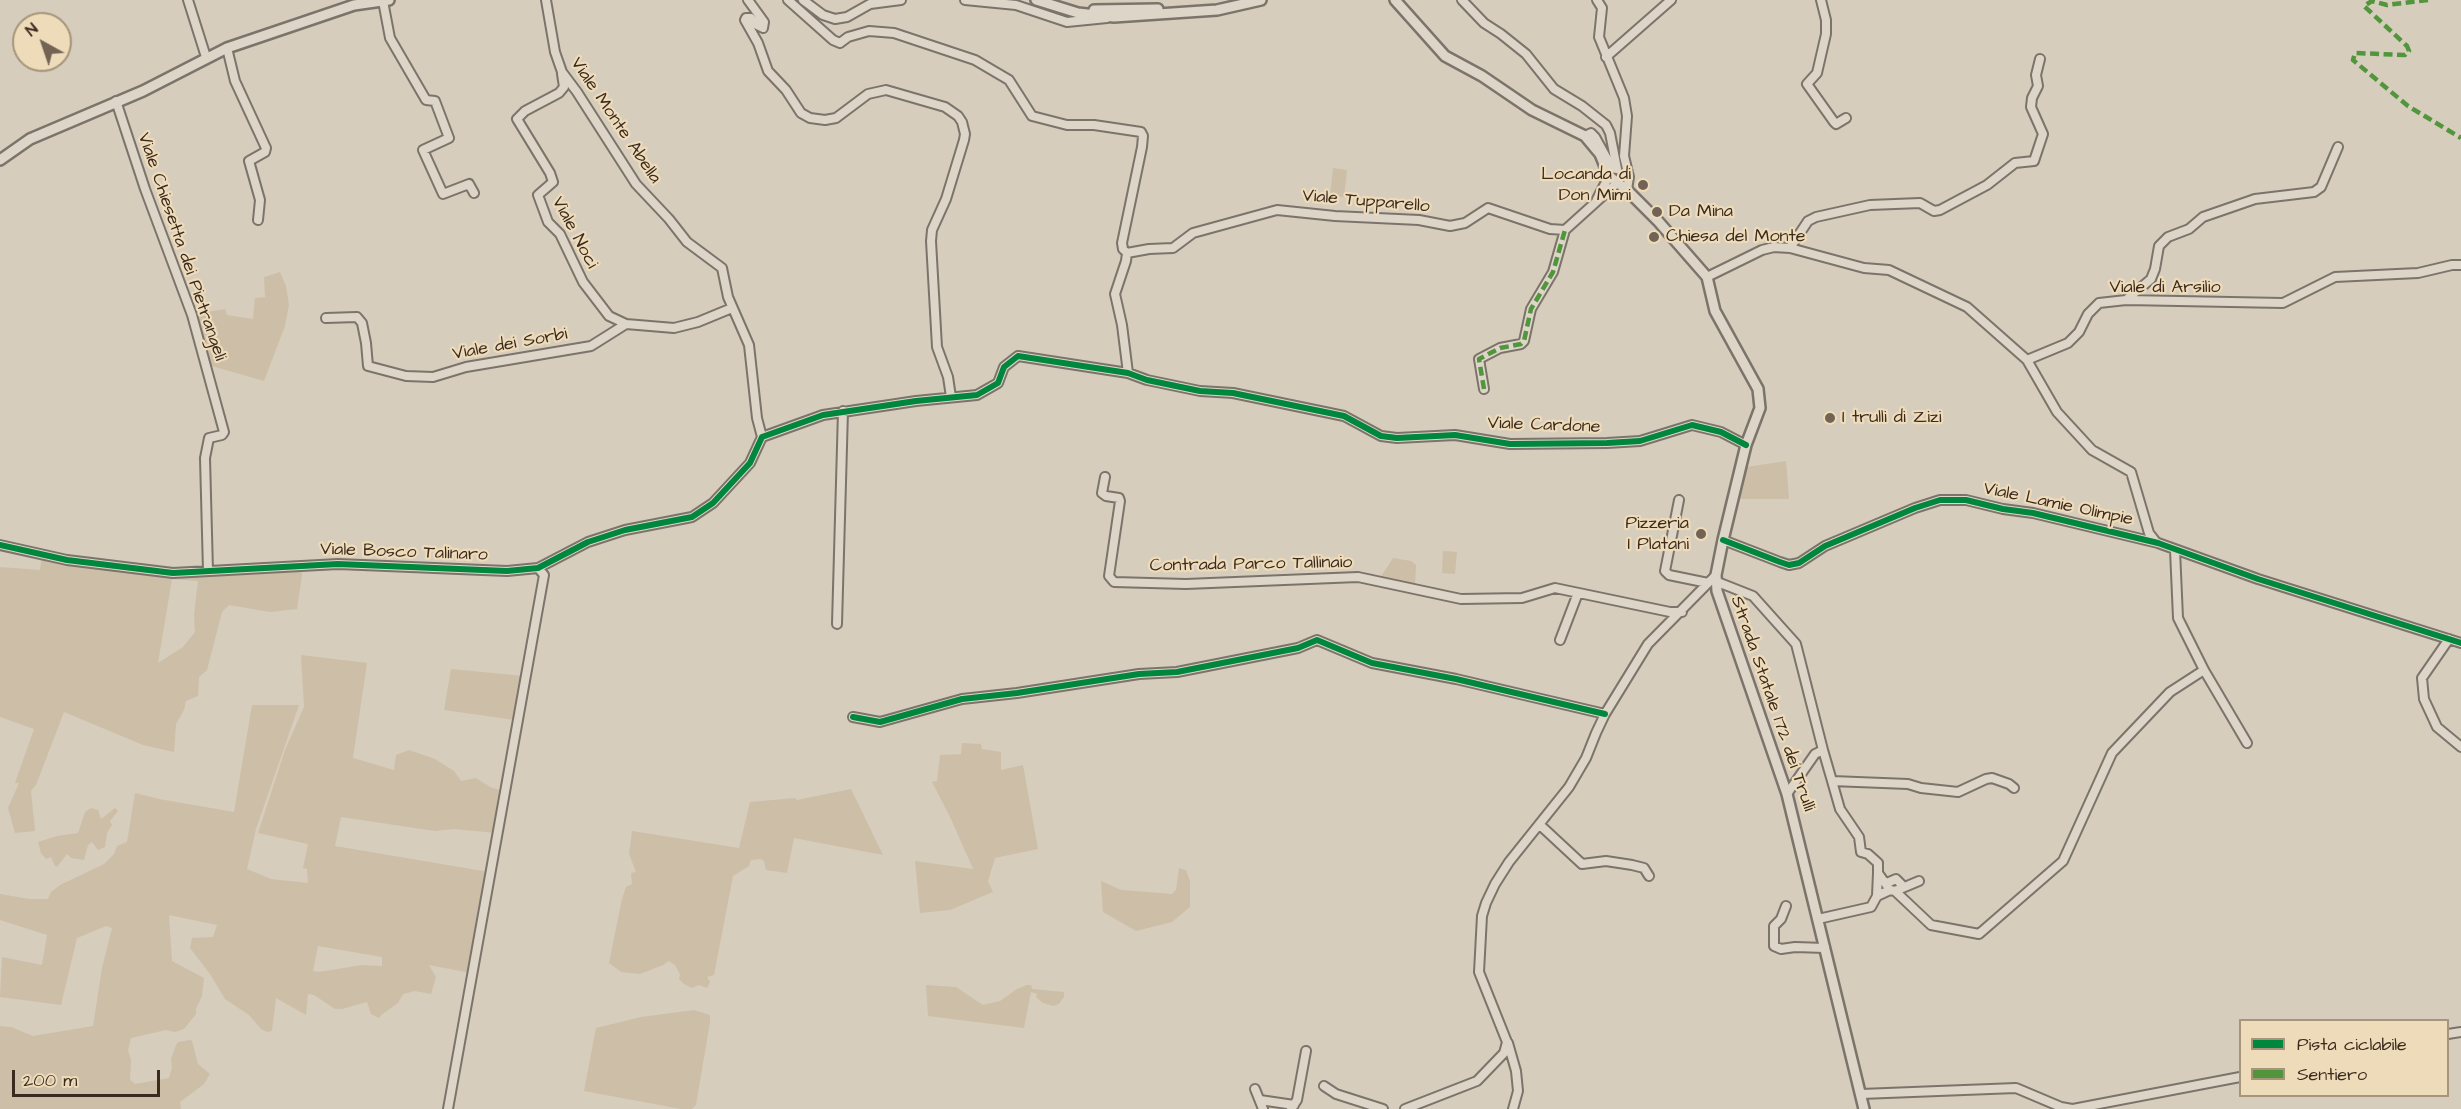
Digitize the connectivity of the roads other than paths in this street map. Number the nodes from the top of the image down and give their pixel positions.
1 (188, 0) edge
2 (388, 0) edge
3 (546, 0) edge
4 (748, 0) edge
5 (789, 0) edge
6 (803, 0) edge
7 (902, 0) edge
8 (965, 0) edge
9 (1036, 0) edge
10 (1261, 0) edge
11 (1395, 0) edge
12 (1462, 0) edge
13 (1597, 0) edge
14 (1671, 0) edge
15 (1821, 0) edge
16 (383, 1) edge
17 (1229, 8) junction
18 (1074, 15) junction
19 (226, 48) junction
20 (206, 57) junction
21 (1606, 57) junction
22 (2040, 59) dead end
23 (562, 72) junction
24 (116, 101) junction
25 (1846, 118) dead end
26 (1585, 135) junction
27 (2338, 147) dead end
28 (0, 160) edge
29 (1609, 176) junction
30 (1617, 183) junction
31 (1627, 190) junction
32 (474, 193) dead end
33 (1593, 206) junction
34 (258, 220) dead end
35 (1565, 230) junction
36 (1790, 248) junction
37 (1127, 253) junction
38 (2461, 265) edge
39 (1707, 277) junction
40 (2126, 300) junction
41 (732, 309) junction
42 (326, 318) dead end
43 (627, 324) junction
44 (2027, 360) junction
45 (1128, 373) junction
46 (1485, 389) dead end
47 (951, 397) junction
48 (843, 411) junction
49 (762, 437) junction
50 (1746, 445) junction
51 (1105, 477) dead end
52 (1679, 500) dead end
53 (1724, 540) junction
54 (2158, 543) junction
55 (0, 545) edge
56 (2175, 550) junction
57 (538, 568) junction
58 (208, 570) junction
59 (1713, 579) junction
60 (1578, 593) junction
61 (1682, 612) junction
62 (837, 624) dead end
63 (2449, 639) junction
64 (1560, 640) dead end
65 (2461, 643) edge
66 (2204, 670) junction
67 (1605, 714) junction
68 (853, 717) dead end
69 (2247, 743) dead end
70 (2461, 747) edge
71 (1823, 750) junction
72 (1832, 781) junction
73 (2014, 788) dead end
74 (1787, 794) junction
75 (1540, 825) junction
76 (1878, 873) junction
77 (1649, 876) dead end
78 (1919, 881) dead end
79 (1891, 888) junction
80 (1877, 896) junction
81 (1786, 906) dead end
82 (1818, 919) junction
83 (1825, 948) junction
84 (1507, 1042) junction
85 (1306, 1051) dead end
86 (2239, 1077) edge
87 (1324, 1086) dead end
88 (1255, 1089) dead end
89 (1861, 1094) junction
90 (1260, 1100) junction
91 (1292, 1107) edge
92 (448, 1109) edge
93 (1263, 1109) edge
94 (1383, 1109) edge
95 (1405, 1109) edge
96 (1513, 1109) edge
97 (1864, 1109) edge
98 (2072, 1109) edge

1 - 20 street
2 - 16 main road
3 - 23 street, Viale Monte Abella
4 - 47 street
5 - 37 street
6 - 7 street
8 - 18 street
9 - 18 main road
10 - 17 main road
11 - 26 main road, Strada Statale 172 dei Trulli
12 - 26 street
13 - 21 street
14 - 21 street
15 - 25 street
16 - 19 main road
16 - 32 street
17 - 18 main road
17 - 18 main road
19 - 20 main road
19 - 34 street
20 - 24 main road
21 - 31 street
22 - 36 street
23 - 41 street, Viale Monte Abella
23 - 43 street, Viale Noci
24 - 28 main road
24 - 58 street, Viale Chiesetta dei Pietrangeli
26 - 29 main road, Strada Statale 172 dei Trulli
27 - 40 street
29 - 30 main road, Strada Statale 172 dei Trulli
29 - 33 street
30 - 31 main road, Strada Statale 172 dei Trulli
30 - 33 street
31 - 39 main road, Strada Statale 172 dei Trulli
33 - 35 street
35 - 37 street, Viale Tupparello
35 - 46 street
36 - 39 street
36 - 44 street
37 - 45 street
38 - 40 street, Viale di Arsilio
39 - 50 main road, Strada Statale 172 dei Trulli
40 - 44 street, Viale di Arsilio
41 - 43 street
41 - 49 street, Viale Monte Abella
42 - 43 street, Viale dei Sorbi
44 - 54 street
45 - 47 street, Viale Cardone
45 - 50 street, Viale Cardone
47 - 48 street, Viale Cardone
48 - 49 street, Viale Cardone
48 - 62 street
49 - 57 street, Viale Bosco Talinaro
50 - 53 main road, Strada Statale 172 dei Trulli
51 - 60 street, Contrada Parco Tallinaio
52 - 59 street
53 - 54 street, Viale Lamie Olimpie
53 - 59 main road, Strada Statale 172 dei Trulli
54 - 56 street, Viale Lamie Olimpie
55 - 58 street, Viale Bosco Talinaro
56 - 63 street, Viale Lamie Olimpie
56 - 66 street
57 - 58 street, Viale Bosco Talinaro
57 - 92 street
59 - 61 street
59 - 71 street
59 - 74 main road, Strada Statale 172 dei Trulli
60 - 61 street, Contrada Parco Tallinaio
60 - 64 street
61 - 67 street
63 - 65 street, Viale Lamie Olimpie
63 - 70 street
66 - 69 street
66 - 79 street
67 - 68 street
67 - 75 street
71 - 72 street
71 - 74 street
72 - 73 street
72 - 76 street
74 - 82 main road, Strada Statale 172 dei Trulli
75 - 77 street
75 - 84 street
76 - 79 street
76 - 80 street
78 - 79 street
79 - 80 street
80 - 82 street
81 - 83 street
82 - 83 main road, Strada Statale 172 dei Trulli
83 - 89 main road, Strada Statale 172 dei Trulli
84 - 95 street
84 - 96 street
85 - 91 street
86 - 98 street
87 - 94 street
88 - 90 street
89 - 97 main road, Strada Statale 172 dei Trulli
89 - 98 street
90 - 91 street
90 - 93 street

